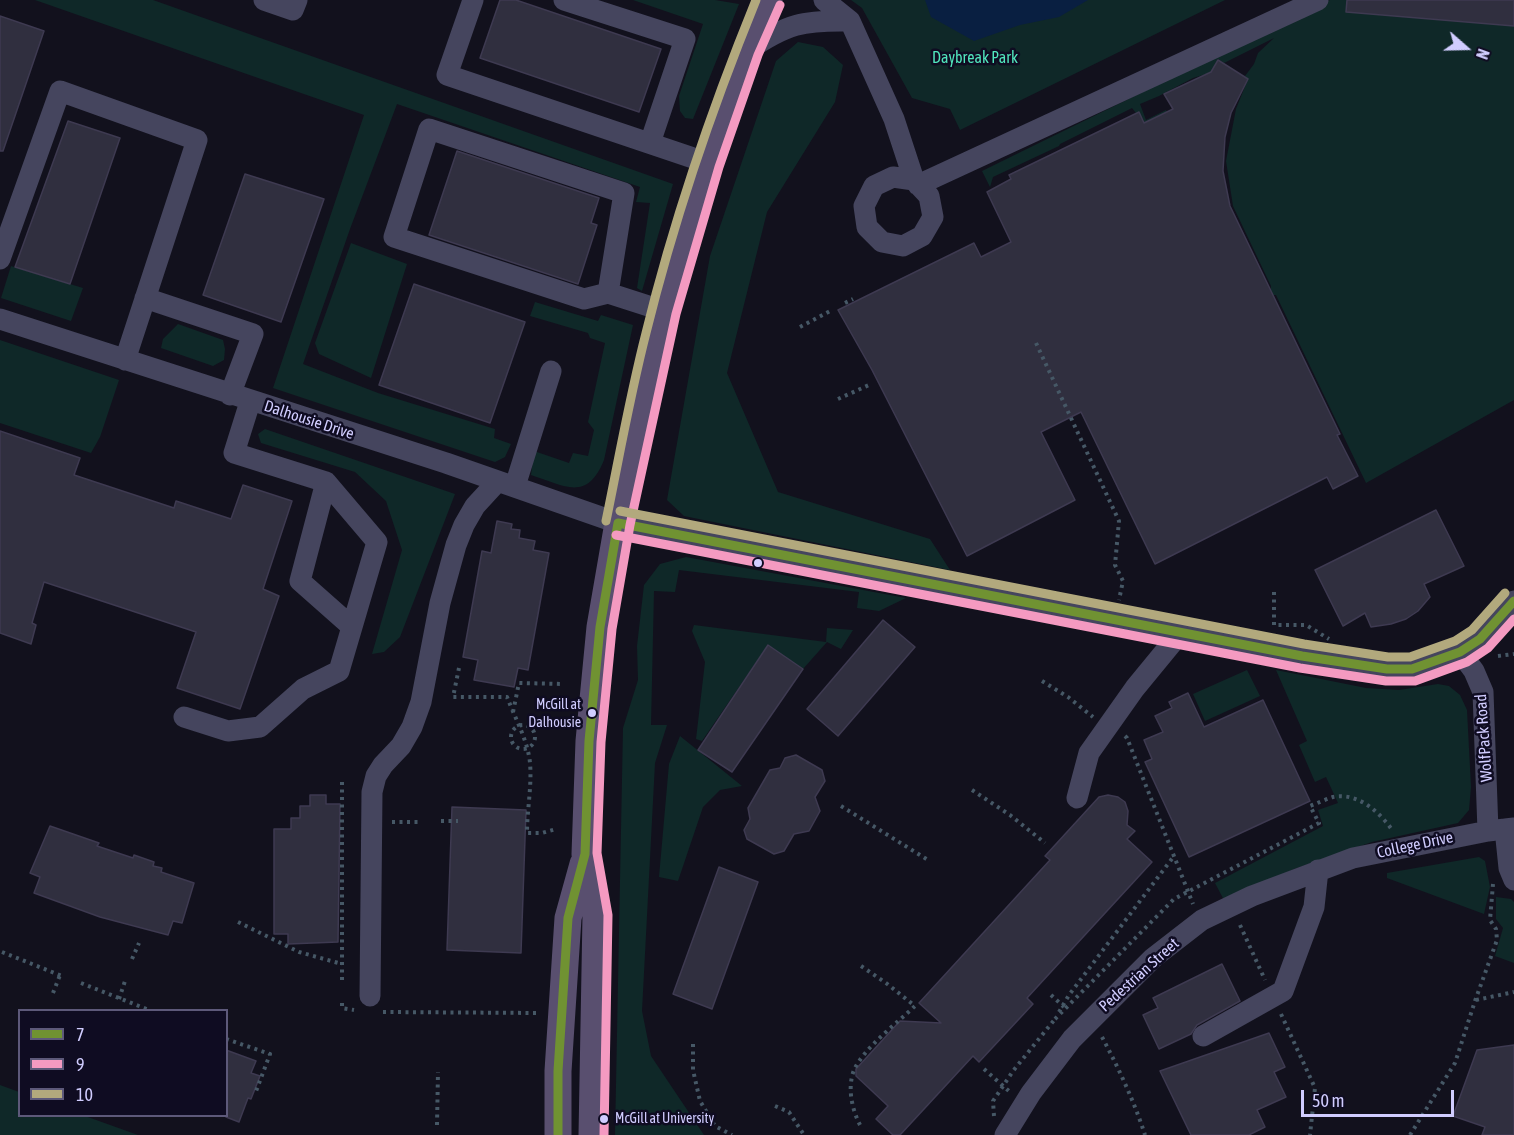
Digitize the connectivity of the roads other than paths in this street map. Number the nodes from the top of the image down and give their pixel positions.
1 (264, 0) edge
2 (297, 0) edge
3 (473, 0) edge
4 (564, 0) edge
5 (769, 0) edge
6 (824, 0) edge
7 (1318, 0) edge
8 (850, 21) junction
9 (747, 51) junction
10 (650, 143) junction
11 (708, 163) junction
12 (0, 259) edge
13 (608, 293) junction
14 (145, 298) junction
15 (664, 310) junction
16 (0, 319) edge
17 (125, 360) junction
18 (551, 370) dead end
19 (230, 395) junction
20 (250, 402) junction
21 (326, 482) junction
22 (506, 484) junction
23 (618, 523) junction
24 (1514, 601) edge
25 (352, 627) junction
26 (1181, 632) junction
27 (1460, 652) junction
28 (184, 717) dead end
29 (1077, 798) dead end
30 (1502, 829) edge
31 (585, 854) junction
32 (1318, 870) junction
33 (1504, 878) edge
34 (368, 1006) road end
35 (1203, 1036) dead end
36 (1000, 1129) edge
37 (558, 1135) edge
38 (592, 1135) edge

1 - 2 street
3 - 10 street
4 - 10 street
5 - 9 main road
6 - 8 street
7 - 8 street
8 - 9 street
9 - 11 main road
10 - 11 street
11 - 15 main road
12 - 14 street
13 - 13 street
13 - 15 street
14 - 17 street
14 - 19 street
15 - 23 main road
16 - 17 street, Dalhousie Drive
17 - 19 street, Dalhousie Drive
18 - 22 street
19 - 20 street, Dalhousie Drive
20 - 21 street
20 - 22 street, Dalhousie Drive
21 - 25 street
21 - 25 street
22 - 23 street, Dalhousie Drive
22 - 34 street
23 - 26 street, Dalhousie Drive
23 - 31 main road
24 - 27 street, Dalhousie Drive
25 - 28 street
26 - 27 street, Dalhousie Drive
26 - 29 street
27 - 30 street, WolfPack Road
30 - 32 street, College Drive
30 - 33 street, WolfPack Road
31 - 37 main road
31 - 38 main road
32 - 35 street
32 - 36 street, Pedestrian Street

